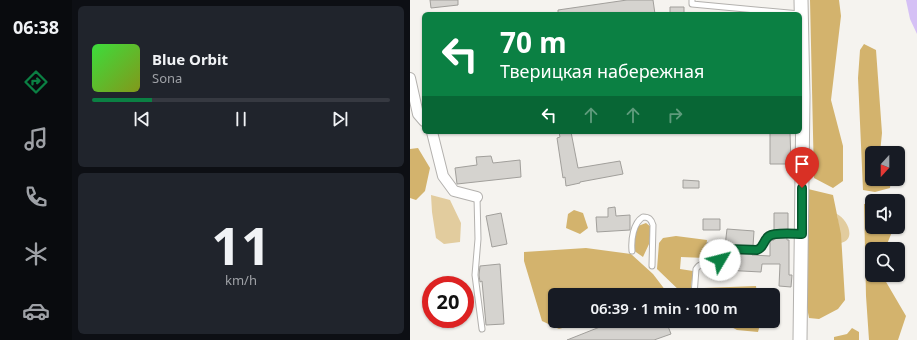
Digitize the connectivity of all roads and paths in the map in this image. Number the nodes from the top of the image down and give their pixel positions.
1 (692, 0) edge
2 (801, 0) edge
3 (778, 12) edge
4 (800, 12) edge
5 (802, 69) edge
6 (410, 78) edge
7 (422, 119) edge
8 (432, 134) edge
9 (477, 197) joint
10 (802, 234) junction
11 (632, 251) dead end
12 (652, 266) dead end
13 (695, 288) edge
14 (482, 329) dead end
15 (800, 340) edge

1 - 3 lane
2 - 4 street
5 - 10 street
6 - 7 street
8 - 9 street
9 - 14 lane
10 - 13 lane
10 - 15 street
11 - 12 lane

